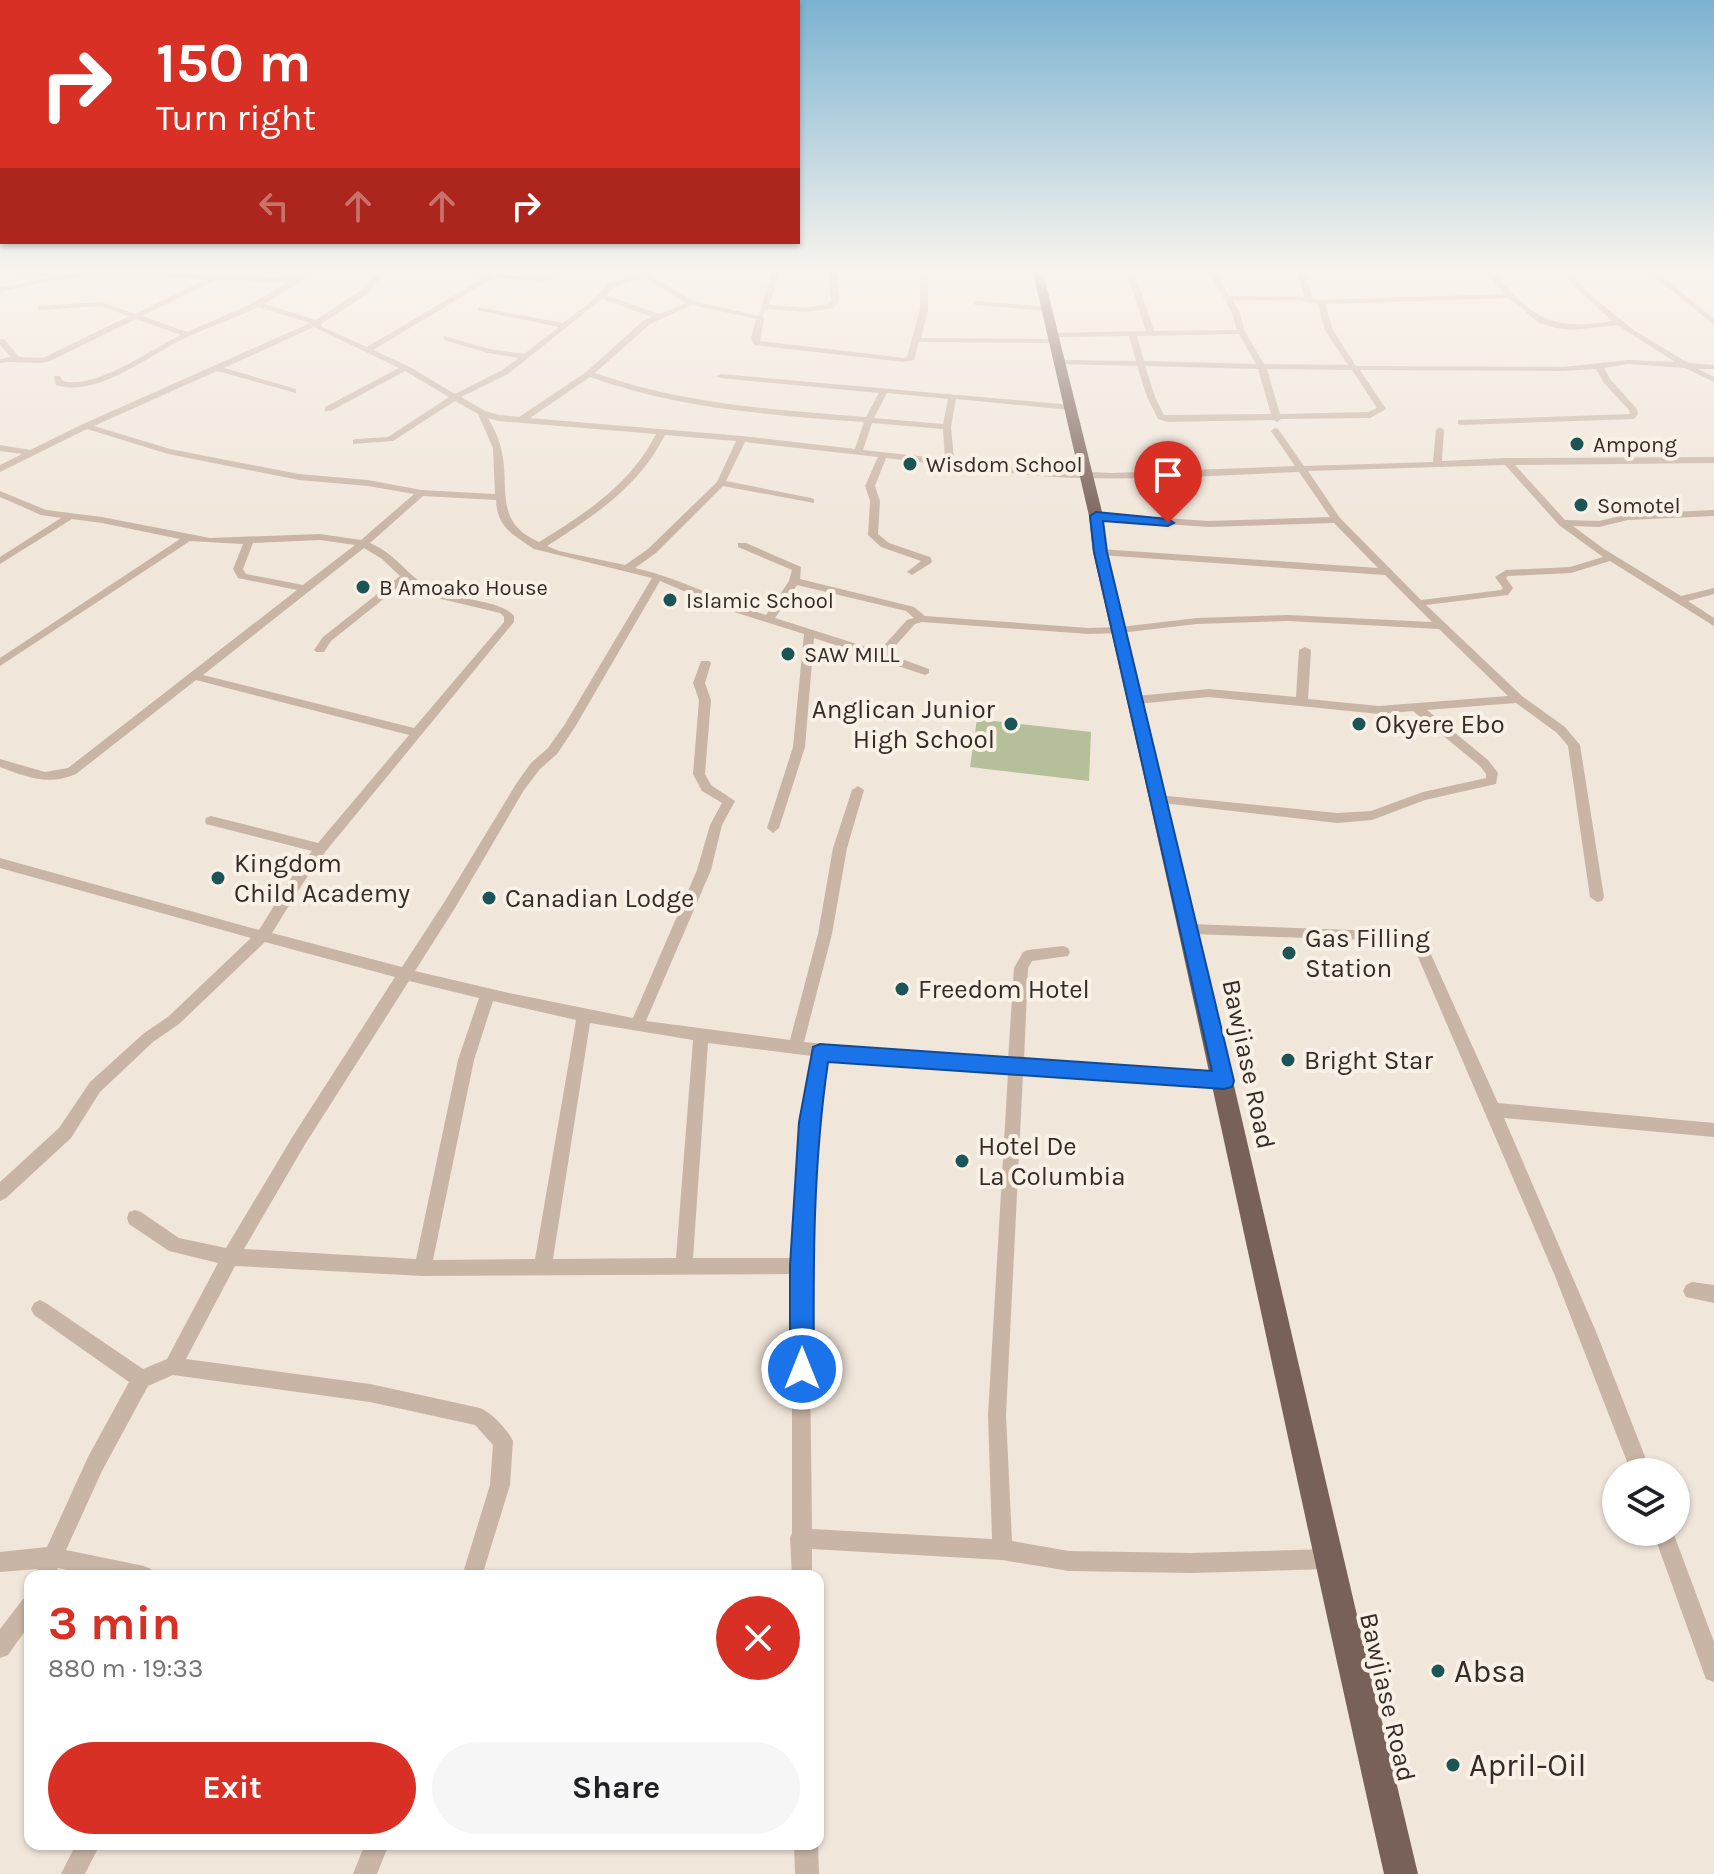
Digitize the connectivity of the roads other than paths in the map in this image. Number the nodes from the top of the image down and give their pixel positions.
1 (55, 355) edge
2 (144, 355) edge
3 (244, 355) edge
4 (379, 355) edge
5 (520, 355) edge
6 (610, 355) edge
7 (865, 355) edge
8 (912, 355) edge
9 (1057, 355) edge
10 (1101, 355) edge
11 (1139, 355) edge
12 (1255, 355) edge
13 (1346, 355) edge
14 (1666, 355) edge
15 (524, 356) joint
16 (15, 357) joint
17 (0, 361) edge
18 (1142, 364) junction
19 (1599, 366) junction
20 (1684, 366) junction
21 (1262, 367) junction
22 (1714, 367) edge
23 (216, 368) junction
24 (405, 368) junction
25 (1354, 368) junction
26 (589, 374) junction
27 (720, 376) dead end
28 (57, 378) dead end
29 (1714, 380) edge
30 (293, 391) dead end
31 (884, 391) junction
32 (455, 397) junction
33 (952, 398) junction
34 (1070, 407) junction
35 (328, 409) dead end
36 (482, 413) junction
37 (1277, 419) junction
38 (521, 420) junction
39 (869, 420) junction
40 (1461, 422) dead end
41 (86, 426) junction
42 (947, 427) junction
43 (1440, 430) dead end
44 (1275, 431) dead end
45 (662, 432) junction
46 (742, 439) junction
47 (356, 442) dead end
48 (0, 448) edge
49 (858, 452) junction
50 (30, 453) junction
51 (883, 455) junction
52 (1714, 460) edge
53 (1506, 461) junction
54 (950, 464) junction
55 (1437, 464) junction
56 (0, 469) edge
57 (1303, 469) junction
58 (1086, 476) junction
59 (721, 483) junction
60 (421, 493) junction
61 (0, 494) edge
62 (500, 497) junction
63 (811, 501) dead end
64 (1714, 513) edge
65 (1096, 516) junction
66 (68, 518) junction
67 (1337, 520) junction
68 (1562, 523) junction
69 (188, 538) junction
70 (250, 539) junction
71 (364, 544) junction
72 (742, 545) dead end
73 (538, 547) junction
74 (1100, 552) junction
75 (1610, 558) junction
76 (0, 561) edge
77 (628, 568) junction
78 (912, 572) dead end
79 (1388, 572) junction
80 (407, 575) junction
81 (658, 576) junction
82 (794, 581) junction
83 (306, 589) junction
84 (1714, 591) edge
85 (1681, 599) junction
86 (1418, 603) junction
87 (922, 619) junction
88 (768, 620) junction
89 (1714, 623) edge
90 (1442, 626) junction
91 (1120, 630) junction
92 (809, 634) junction
93 (320, 650) dead end
94 (1305, 650) dead end
95 (881, 655) junction
96 (0, 663) edge
97 (705, 663) dead end
98 (925, 671) dead end
99 (194, 676) junction
100 (1518, 699) junction
101 (1136, 700) junction
102 (1302, 701) junction
103 (1417, 708) junction
104 (418, 733) junction
105 (0, 763) edge
106 (858, 790) dead end
107 (1158, 799) junction
108 (211, 821) dead end
109 (773, 828) dead end
110 (321, 848) junction
111 (0, 863) edge
112 (1597, 897) dead end
113 (1190, 929) junction
114 (264, 934) junction
115 (1063, 952) dead end
116 (405, 974) junction
117 (488, 994) junction
118 (584, 1016) junction
119 (637, 1025) junction
120 (701, 1035) junction
121 (795, 1049) junction
122 (820, 1053) junction
123 (1014, 1065) junction
124 (1224, 1081) junction
125 (1493, 1110) junction
126 (1714, 1130) edge
127 (0, 1193) edge
128 (135, 1218) dead end
129 (230, 1257) junction
130 (543, 1265) junction
131 (801, 1266) junction
132 (684, 1267) junction
133 (423, 1268) junction
134 (1692, 1291) dead end
135 (1714, 1294) edge
136 (40, 1309) dead end
137 (173, 1366) junction
138 (141, 1379) junction
139 (1636, 1458) edge
140 (800, 1538) junction
141 (1669, 1546) edge
142 (1002, 1550) junction
143 (1328, 1559) junction
144 (0, 1562) edge
145 (48, 1566) edge
146 (86, 1570) edge
147 (474, 1570) edge
148 (802, 1570) edge
149 (24, 1614) edge
150 (1707, 1636) edge
151 (0, 1647) edge
152 (1714, 1671) edge
153 (85, 1850) edge
154 (375, 1850) edge
155 (806, 1850) edge
156 (73, 1874) edge
157 (365, 1874) edge
158 (807, 1874) edge
159 (1401, 1874) edge

1 - 16 street
2 - 28 street
3 - 23 street
4 - 24 street
5 - 15 street
6 - 26 street
7 - 8 street
9 - 34 main road, Bawjiase Road
10 - 18 street
11 - 18 street
12 - 21 street
13 - 25 street
14 - 20 street
15 - 32 street
16 - 17 street
18 - 21 street
18 - 37 street
19 - 20 street
19 - 25 street
19 - 40 street
20 - 22 street
20 - 29 street
21 - 25 street
21 - 37 street
23 - 30 street
23 - 41 street
24 - 32 street
24 - 35 street
25 - 37 street
26 - 38 street
26 - 39 street
27 - 31 street
31 - 33 street
31 - 39 street
32 - 36 street
32 - 47 street
33 - 34 street
33 - 42 street
34 - 58 main road, Bawjiase Road
36 - 38 street
36 - 62 street
38 - 45 street
39 - 42 street
39 - 49 street
41 - 50 street
41 - 60 street
42 - 54 street
43 - 55 street
44 - 57 street
45 - 46 street
45 - 73 street
46 - 49 street
46 - 59 street
48 - 50 street
49 - 51 street
50 - 56 street
51 - 54 street
51 - 78 street
52 - 53 street
53 - 55 street
53 - 68 street
54 - 58 street
55 - 57 street
57 - 58 street
57 - 67 street
58 - 65 main road, Bawjiase Road
59 - 63 street
59 - 77 street
60 - 62 street
60 - 71 street
61 - 66 street
62 - 73 street
64 - 68 street
65 - 67 street
65 - 74 main road, Bawjiase Road
66 - 69 street
66 - 76 street
67 - 79 street
68 - 75 street
69 - 70 street
69 - 96 street
70 - 71 street
70 - 83 street
71 - 80 street
71 - 83 street
72 - 82 street
73 - 77 street
74 - 79 street
74 - 91 main road, Bawjiase Road
75 - 85 street
75 - 86 street
77 - 81 street
79 - 86 street
80 - 93 street
80 - 104 street
81 - 88 street
81 - 116 street
82 - 87 street
82 - 88 street
83 - 99 street
84 - 85 street
85 - 89 street
86 - 90 street
87 - 91 street
87 - 95 street
88 - 92 street
90 - 91 street
90 - 100 street
91 - 101 main road, Bawjiase Road
92 - 95 street
92 - 109 street
94 - 102 street
95 - 98 street
97 - 119 street
99 - 104 street
99 - 105 street
100 - 103 street
100 - 112 street
101 - 102 street
101 - 107 main road, Bawjiase Road
102 - 103 street
103 - 107 street
104 - 110 street
106 - 121 street
107 - 113 main road, Bawjiase Road
108 - 110 street
110 - 114 street
111 - 114 street
113 - 124 main road, Bawjiase Road
113 - 125 street
114 - 116 street
114 - 127 street
115 - 123 street
116 - 117 street
116 - 129 street
117 - 118 street
117 - 133 street
118 - 119 street
118 - 130 street
119 - 120 street
120 - 121 street
120 - 132 street
121 - 122 street
122 - 123 street
122 - 131 street
123 - 124 street
123 - 142 street
124 - 143 main road, Bawjiase Road
125 - 126 street
125 - 139 street
128 - 129 street
129 - 133 street
129 - 137 street
130 - 132 street
130 - 133 street
131 - 132 street
131 - 140 street
134 - 135 street
136 - 138 street
137 - 138 street
137 - 147 street
138 - 145 street
140 - 142 street
140 - 148 street
141 - 150 street
142 - 143 street
143 - 159 main road, Bawjiase Road
144 - 145 street
145 - 146 street
149 - 151 street
150 - 152 street
153 - 156 street
154 - 157 street
155 - 158 street

